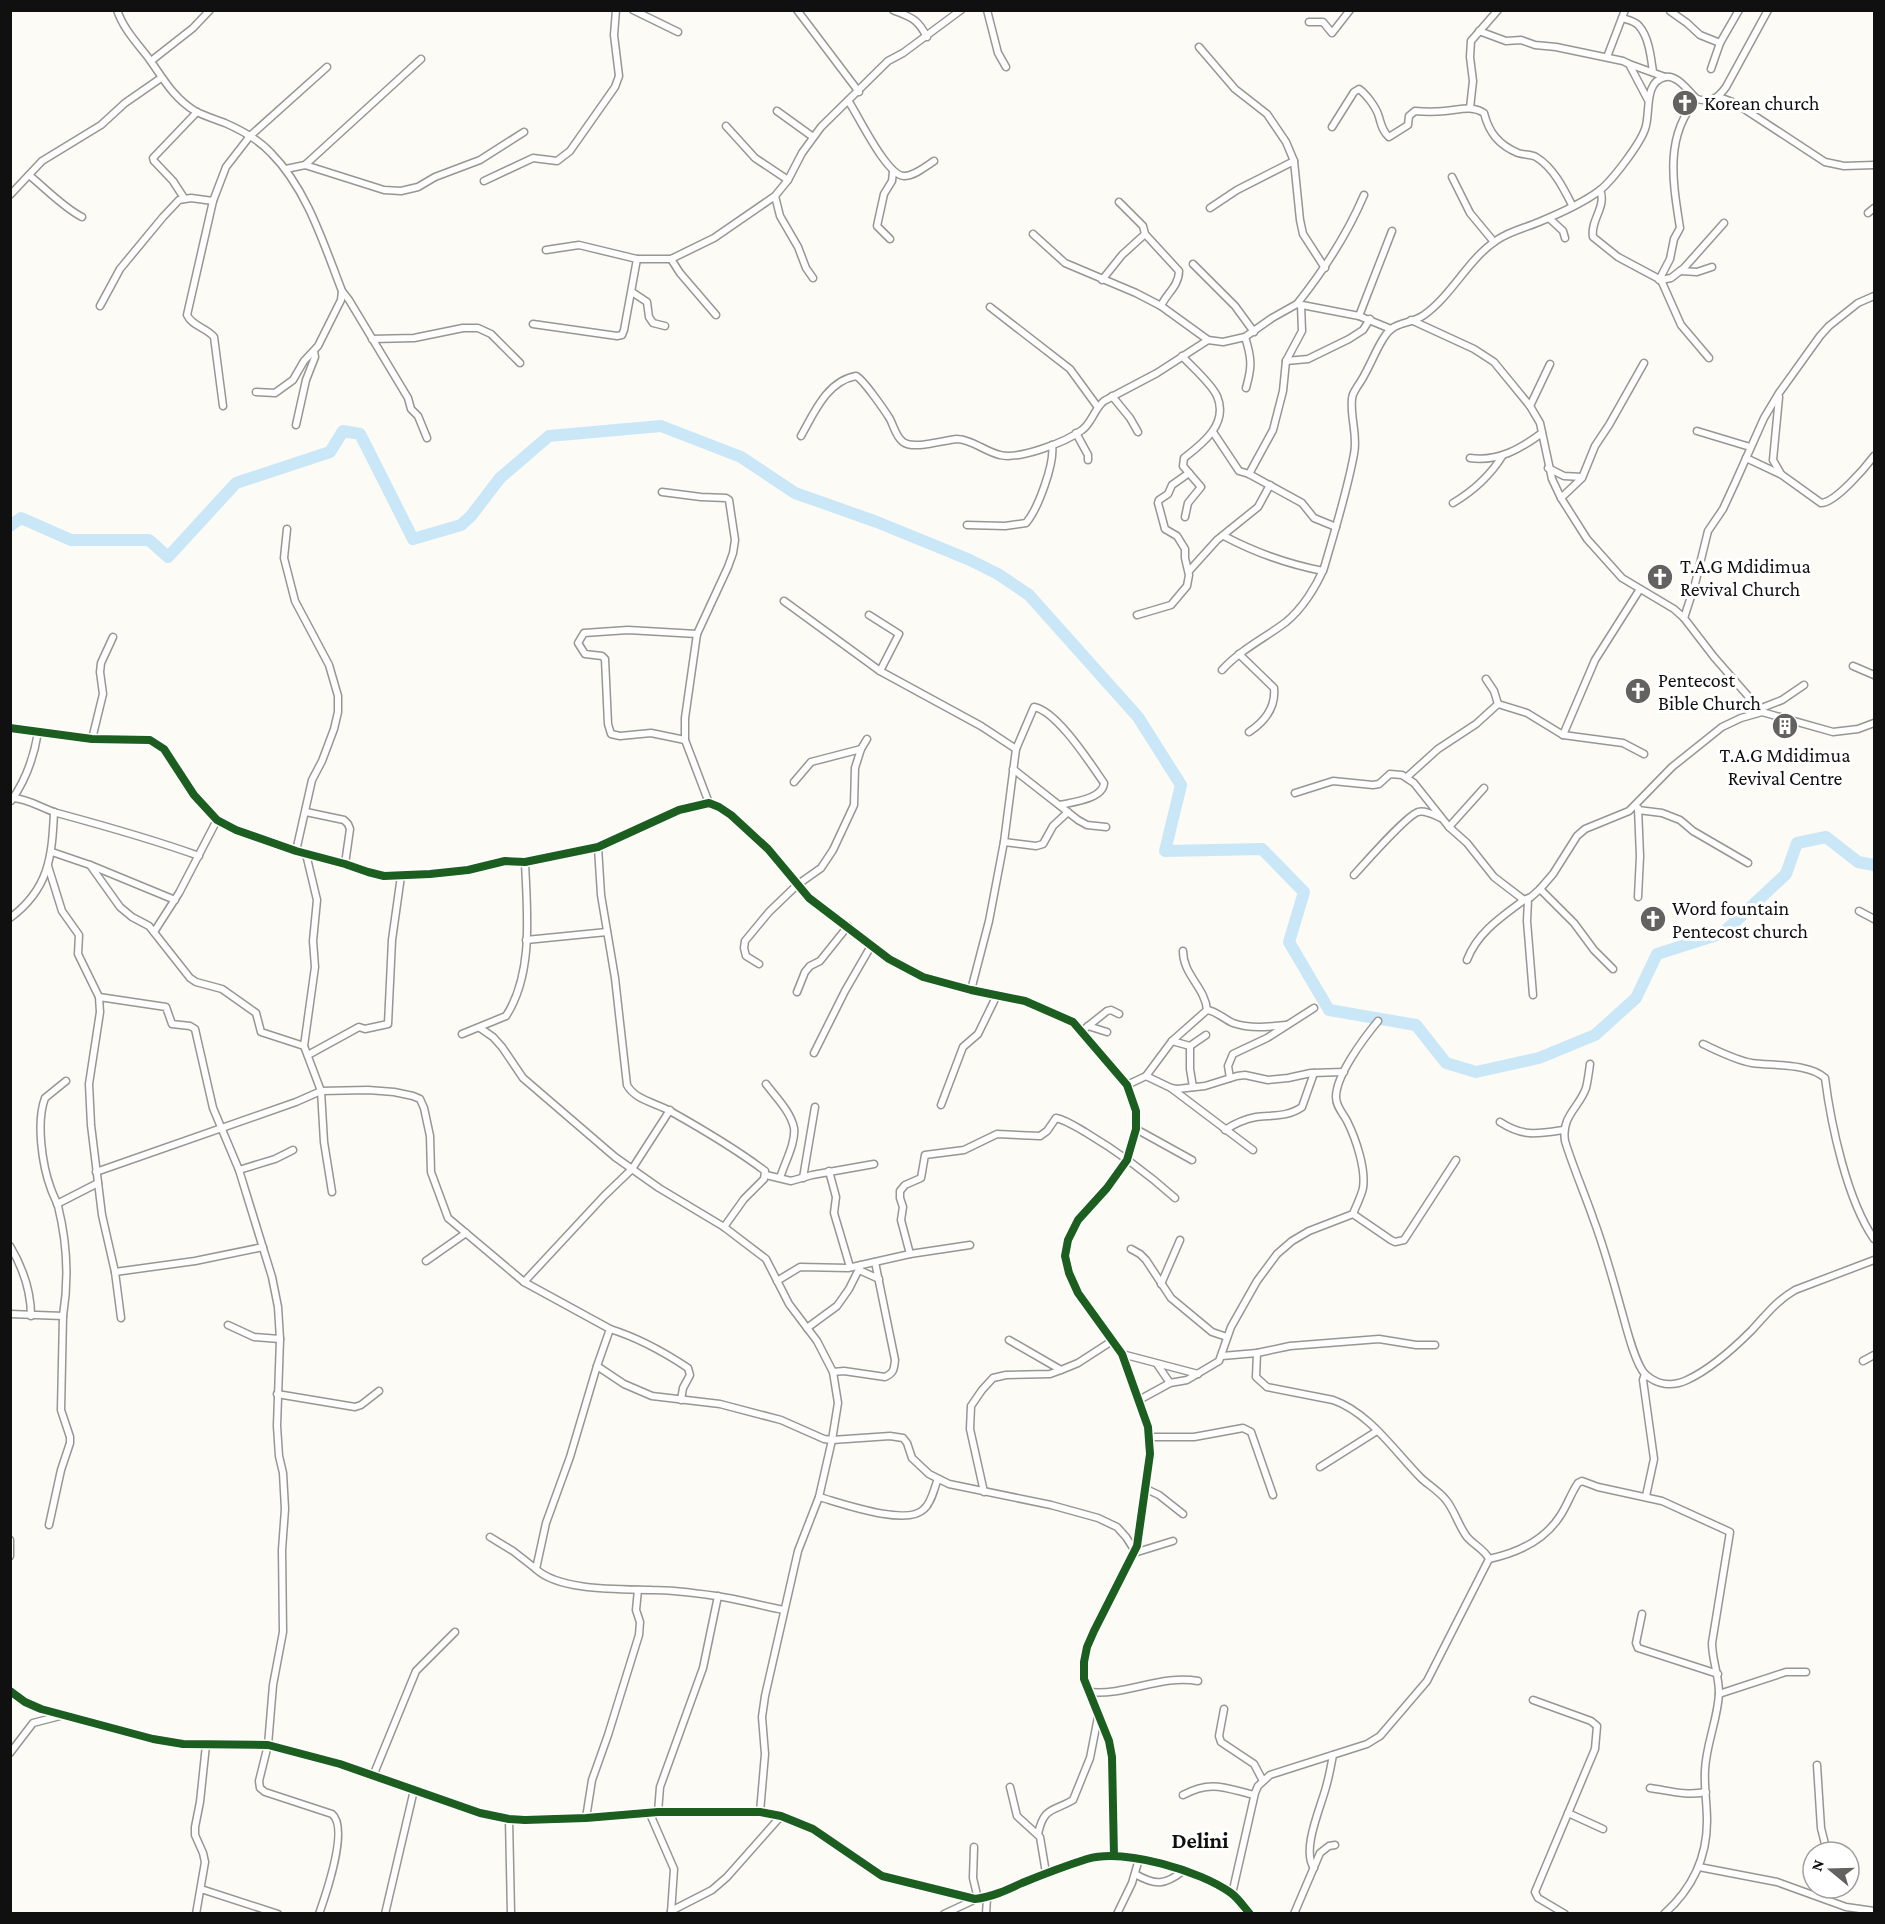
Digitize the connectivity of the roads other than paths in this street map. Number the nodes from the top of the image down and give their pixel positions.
1 (117, 10) edge
2 (210, 10) edge
3 (616, 10) edge
4 (633, 10) edge
5 (797, 10) edge
6 (893, 10) edge
7 (961, 10) edge
8 (987, 10) edge
9 (1350, 10) edge
10 (1498, 10) edge
11 (1625, 10) edge
12 (1739, 10) edge
13 (1768, 10) edge
14 (1670, 11) edge
15 (1622, 18) junction
16 (1309, 22) dead end
17 (1479, 31) junction
18 (678, 32) dead end
19 (927, 37) junction
20 (1720, 43) junction
21 (1199, 47) dead end
22 (1607, 57) junction
23 (421, 59) dead end
24 (151, 61) junction
25 (1629, 64) junction
26 (327, 67) dead end
27 (1006, 68) dead end
28 (1711, 69) dead end
29 (1653, 72) junction
30 (1665, 77) junction
31 (161, 78) junction
32 (859, 92) junction
33 (1719, 97) junction
34 (1697, 99) junction
35 (1648, 100) junction
36 (849, 102) junction
37 (1470, 108) junction
38 (777, 111) dead end
39 (197, 112) junction
40 (726, 126) dead end
41 (1332, 127) dead end
42 (524, 132) dead end
43 (250, 136) junction
44 (813, 137) junction
45 (934, 161) dead end
46 (1294, 161) junction
47 (305, 165) junction
48 (1875, 165) edge
49 (286, 169) junction
50 (892, 172) junction
51 (29, 175) junction
52 (1452, 177) dead end
53 (788, 180) junction
54 (484, 181) dead end
55 (1600, 190) junction
56 (10, 195) edge
57 (1364, 195) dead end
58 (775, 196) junction
59 (184, 198) junction
60 (213, 201) junction
61 (1119, 202) dead end
62 (1572, 205) junction
63 (1210, 208) dead end
64 (1875, 208) edge
65 (1868, 213) dead end
66 (82, 217) dead end
67 (1549, 218) junction
68 (1724, 224) dead end
69 (1392, 231) dead end
70 (1033, 234) dead end
71 (1145, 234) junction
72 (1565, 238) dead end
73 (890, 239) dead end
74 (1494, 242) junction
75 (546, 250) dead end
76 (637, 259) junction
77 (671, 259) junction
78 (1193, 264) dead end
79 (1712, 267) dead end
80 (1325, 268) junction
81 (1680, 271) junction
82 (813, 278) dead end
83 (1102, 280) junction
84 (1660, 280) junction
85 (342, 291) junction
86 (632, 292) junction
87 (1875, 296) edge
88 (1299, 305) junction
89 (100, 306) dead end
90 (1161, 306) junction
91 (990, 307) dead end
92 (716, 315) dead end
93 (1359, 316) junction
94 (1370, 319) junction
95 (1411, 320) junction
96 (533, 324) dead end
97 (664, 326) dead end
98 (1391, 328) junction
99 (1254, 332) junction
100 (1245, 338) junction
101 (372, 339) junction
102 (1208, 340) junction
103 (314, 351) junction
104 (1182, 356) junction
105 (1709, 358) dead end
106 (1286, 361) junction
107 (520, 363) dead end
108 (1644, 363) dead end
109 (1550, 364) dead end
110 (1246, 388) dead end
111 (256, 392) dead end
112 (1779, 393) junction
113 (1112, 396) junction
114 (223, 406) dead end
115 (1097, 406) junction
116 (1530, 406) junction
117 (296, 425) dead end
118 (1697, 431) dead end
119 (1138, 432) dead end
120 (1213, 432) junction
121 (1076, 433) junction
122 (1542, 433) junction
123 (801, 436) dead end
124 (427, 438) dead end
125 (1052, 445) junction
126 (1750, 447) junction
127 (1503, 455) junction
128 (1875, 456) edge
129 (1470, 458) dead end
130 (1746, 458) junction
131 (1088, 460) dead end
132 (1548, 468) junction
133 (1189, 473) junction
134 (1250, 474) junction
135 (1782, 476) junction
136 (1582, 477) junction
137 (1270, 485) junction
138 (662, 492) dead end
139 (1561, 498) junction
140 (1454, 503) dead end
141 (1185, 517) dead end
142 (967, 525) dead end
143 (1336, 527) junction
144 (287, 530) dead end
145 (1224, 536) junction
146 (1189, 571) junction
147 (1323, 571) junction
148 (1640, 589) junction
149 (784, 601) dead end
150 (869, 615) dead end
151 (1137, 615) dead end
152 (1684, 618) junction
153 (697, 634) junction
154 (113, 637) dead end
155 (1239, 654) junction
156 (1853, 666) dead end
157 (1222, 670) dead end
158 (880, 671) junction
159 (1875, 675) edge
160 (1486, 679) dead end
161 (1804, 685) dead end
162 (1498, 704) junction
163 (1760, 710) junction
164 (1875, 723) edge
165 (10, 728) edge
166 (38, 732) junction
167 (1249, 732) dead end
168 (1563, 735) junction
169 (92, 739) junction
170 (685, 740) junction
171 (867, 740) dead end
172 (861, 749) junction
173 (1016, 749) junction
174 (1644, 754) dead end
175 (1013, 769) junction
176 (1407, 777) junction
177 (794, 782) dead end
178 (1484, 788) dead end
179 (1295, 793) dead end
180 (12, 800) edge
181 (709, 803) junction
182 (1060, 805) junction
183 (1638, 807) junction
184 (54, 812) junction
185 (306, 812) junction
186 (1068, 812) junction
187 (1442, 819) junction
188 (217, 820) junction
189 (1106, 827) dead end
190 (1449, 827) junction
191 (1004, 842) junction
192 (598, 848) junction
193 (296, 851) junction
194 (52, 852) junction
195 (306, 854) junction
196 (199, 856) junction
197 (525, 862) junction
198 (1748, 863) dead end
199 (345, 864) junction
200 (90, 865) junction
201 (48, 866) junction
202 (1354, 874) dead end
203 (401, 876) junction
204 (797, 885) junction
205 (1540, 889) junction
206 (1638, 897) dead end
207 (1526, 899) junction
208 (175, 900) junction
209 (1859, 911) dead end
210 (10, 918) edge
211 (1875, 919) edge
212 (848, 926) junction
213 (154, 932) junction
214 (607, 932) junction
215 (526, 940) junction
216 (871, 946) junction
217 (1183, 951) dead end
218 (1467, 960) dead end
219 (759, 964) dead end
220 (1613, 969) dead end
221 (971, 990) junction
222 (796, 992) dead end
223 (997, 995) junction
224 (1533, 995) dead end
225 (99, 997) junction
226 (1314, 1008) dead end
227 (1208, 1010) junction
228 (1119, 1014) dead end
229 (1378, 1021) dead end
230 (1286, 1025) junction
231 (1088, 1026) junction
232 (480, 1028) junction
233 (1082, 1031) junction
234 (1107, 1032) dead end
235 (462, 1034) dead end
236 (1206, 1035) dead end
237 (1172, 1041) junction
238 (1703, 1044) dead end
239 (304, 1046) junction
240 (1190, 1046) junction
241 (814, 1053) dead end
242 (309, 1055) junction
243 (1590, 1064) dead end
244 (1314, 1072) junction
245 (1344, 1072) junction
246 (1146, 1076) junction
247 (1230, 1078) junction
248 (66, 1081) dead end
249 (766, 1084) dead end
250 (1127, 1085) junction
251 (1193, 1087) junction
252 (1171, 1088) junction
253 (321, 1091) junction
254 (941, 1105) dead end
255 (815, 1107) dead end
256 (670, 1110) junction
257 (1500, 1122) dead end
258 (220, 1127) junction
259 (1136, 1129) junction
260 (1225, 1130) junction
261 (1563, 1130) junction
262 (293, 1150) dead end
263 (1253, 1150) dead end
264 (1126, 1160) junction
265 (1192, 1160) dead end
266 (1456, 1160) dead end
267 (874, 1164) dead end
268 (632, 1168) junction
269 (239, 1170) junction
270 (829, 1171) junction
271 (96, 1172) junction
272 (766, 1175) junction
273 (780, 1178) junction
274 (803, 1178) junction
275 (98, 1183) junction
276 (332, 1192) dead end
277 (1175, 1198) dead end
278 (57, 1204) junction
279 (1353, 1214) junction
280 (724, 1227) junction
281 (466, 1233) junction
282 (1875, 1239) edge
283 (1180, 1240) dead end
284 (970, 1245) dead end
285 (10, 1246) edge
286 (263, 1247) junction
287 (1131, 1249) dead end
288 (910, 1254) junction
289 (1875, 1260) edge
290 (426, 1261) dead end
291 (875, 1262) junction
292 (850, 1267) junction
293 (860, 1267) junction
294 (115, 1272) junction
295 (879, 1279) junction
296 (777, 1281) junction
297 (524, 1282) junction
298 (1161, 1284) junction
299 (10, 1314) edge
300 (32, 1316) junction
301 (63, 1316) junction
302 (121, 1318) dead end
303 (228, 1325) dead end
304 (807, 1328) junction
305 (610, 1329) junction
306 (1227, 1337) junction
307 (280, 1339) junction
308 (1009, 1340) dead end
309 (1112, 1341) junction
310 (1435, 1345) dead end
311 (1257, 1353) junction
312 (1122, 1354) junction
313 (1875, 1355) edge
314 (1222, 1356) junction
315 (1863, 1361) dead end
316 (1157, 1364) junction
317 (597, 1366) junction
318 (1061, 1370) junction
319 (833, 1372) junction
320 (1198, 1374) junction
321 (1645, 1374) junction
322 (1170, 1383) junction
323 (379, 1391) dead end
324 (277, 1394) junction
325 (681, 1400) junction
326 (1139, 1400) junction
327 (1377, 1431) junction
328 (1149, 1437) junction
329 (832, 1440) junction
330 (1320, 1467) dead end
331 (938, 1479) junction
332 (1146, 1489) junction
333 (984, 1492) junction
334 (1273, 1495) dead end
335 (1646, 1496) junction
336 (819, 1497) junction
337 (1183, 1514) dead end
338 (49, 1525) dead end
339 (490, 1537) dead end
340 (10, 1540) edge
341 (1173, 1541) dead end
342 (1134, 1552) junction
343 (10, 1556) edge
344 (1490, 1559) junction
345 (536, 1569) junction
346 (638, 1590) junction
347 (718, 1596) junction
348 (784, 1610) junction
349 (1642, 1614) dead end
350 (455, 1632) dead end
351 (1806, 1672) dead end
352 (1718, 1674) junction
353 (1198, 1681) dead end
354 (10, 1691) edge
355 (1089, 1692) junction
356 (1719, 1694) junction
357 (1533, 1700) dead end
358 (1224, 1709) dead end
359 (1098, 1714) junction
360 (60, 1716) junction
361 (206, 1745) junction
362 (268, 1745) junction
363 (10, 1753) edge
364 (1333, 1755) junction
365 (1816, 1765) dead end
366 (373, 1776) junction
367 (1263, 1780) junction
368 (1011, 1787) dead end
369 (1650, 1788) dead end
370 (414, 1790) junction
371 (1706, 1792) junction
372 (1183, 1795) dead end
373 (1254, 1795) junction
374 (658, 1812) junction
375 (760, 1812) junction
376 (650, 1814) junction
377 (1568, 1814) junction
378 (781, 1816) junction
379 (586, 1818) junction
380 (509, 1819) junction
381 (1603, 1829) dead end
382 (1038, 1834) junction
383 (1824, 1840) edge
384 (1335, 1845) dead end
385 (974, 1847) dead end
386 (1114, 1856) junction
387 (1139, 1859) junction
388 (1699, 1867) junction
389 (1314, 1868) junction
390 (1183, 1871) junction
391 (1047, 1873) junction
392 (1136, 1874) junction
393 (201, 1889) junction
394 (1801, 1890) edge
395 (1232, 1894) junction
396 (987, 1898) junction
397 (976, 1899) junction
398 (1828, 1900) edge
399 (1875, 1911) edge
400 (671, 1912) edge
401 (196, 1914) edge
402 (278, 1914) edge
403 (319, 1914) edge
404 (385, 1914) edge
405 (510, 1914) edge
406 (944, 1914) edge
407 (986, 1914) edge
408 (1117, 1914) edge
409 (1250, 1914) edge
410 (1294, 1914) edge
411 (1565, 1914) edge
412 (1664, 1914) edge

1 - 24 street
2 - 24 street
3 - 54 street
4 - 18 street
5 - 32 street
6 - 19 street
7 - 19 street
8 - 27 street
9 - 16 street
10 - 17 street
11 - 15 street
12 - 20 street
13 - 33 street
14 - 20 street
15 - 22 street
15 - 29 street
17 - 22 street
17 - 37 street
19 - 32 street
20 - 28 street
21 - 46 street
22 - 25 street
23 - 47 street
24 - 31 street
25 - 29 street
25 - 35 street
26 - 43 street
29 - 30 street
30 - 34 street
30 - 35 street
31 - 39 street
31 - 51 street
32 - 36 street
33 - 34 street
33 - 48 street
34 - 84 street
35 - 55 street
36 - 44 street
36 - 50 street
37 - 41 street
37 - 62 street
38 - 44 street
39 - 43 street
39 - 59 street
40 - 53 street
42 - 47 street
43 - 49 street
43 - 60 street
44 - 53 street
45 - 50 street
46 - 63 street
46 - 80 street
47 - 49 street
49 - 85 street
50 - 73 street
51 - 56 street
51 - 66 street
52 - 74 street
53 - 58 street
55 - 62 street
55 - 84 street
57 - 80 street
58 - 77 street
58 - 82 street
59 - 60 street
59 - 89 street
60 - 114 street
61 - 71 street
62 - 67 street
64 - 65 street
67 - 72 street
67 - 74 street
68 - 81 street
69 - 93 street
70 - 83 street
71 - 83 street
71 - 90 street
74 - 95 street
75 - 76 street
76 - 77 street
76 - 86 street
77 - 92 street
78 - 99 street
79 - 81 street
80 - 88 street
81 - 84 street
83 - 90 street
84 - 105 street
85 - 101 street
85 - 103 street
86 - 96 street
86 - 97 street
87 - 112 street
88 - 93 street
88 - 99 street
88 - 106 street
90 - 102 street
91 - 115 street
93 - 94 street
94 - 98 street
94 - 106 street
95 - 98 street
95 - 116 street
98 - 143 street
99 - 100 street
100 - 102 street
100 - 110 street
101 - 107 street
101 - 124 street
102 - 104 street
103 - 111 street
103 - 117 street
104 - 113 street
104 - 120 street
106 - 134 street
108 - 136 street
109 - 116 street
112 - 126 street
112 - 135 street
113 - 115 street
113 - 119 street
115 - 121 street
116 - 122 street
118 - 126 street
120 - 133 street
120 - 134 street
121 - 125 street
121 - 131 street
122 - 127 street
122 - 132 street
123 - 125 street
125 - 142 street
126 - 130 street
127 - 129 street
127 - 140 street
128 - 135 street
130 - 135 street
130 - 152 street
132 - 136 street
132 - 139 street
133 - 141 street
133 - 146 street
134 - 137 street
136 - 139 street
137 - 143 street
137 - 145 street
138 - 153 street
139 - 148 street
143 - 147 street
144 - 185 street
145 - 146 street
145 - 147 street
146 - 151 street
147 - 155 street
148 - 152 street
148 - 168 street
149 - 158 street
150 - 158 street
152 - 163 street
153 - 170 street
153 - 170 street
154 - 169 street
155 - 157 street
155 - 167 street
156 - 159 street
158 - 173 street
160 - 162 street
161 - 163 street
162 - 168 street
162 - 176 street
163 - 164 street
163 - 183 street
165 - 166 street
166 - 169 street
166 - 180 street
168 - 174 street
169 - 188 street
170 - 181 street
171 - 172 street
172 - 177 street
172 - 204 street
173 - 175 street
173 - 182 street
175 - 182 street
175 - 191 street
176 - 179 street
176 - 187 street
178 - 190 street
180 - 184 street
181 - 192 street
181 - 204 street
182 - 186 street
183 - 198 street
183 - 205 street
183 - 206 street
184 - 194 street
184 - 196 street
185 - 193 street
185 - 199 street
186 - 189 street
186 - 191 street
187 - 190 street
187 - 202 street
188 - 193 street
188 - 196 street
190 - 207 street
191 - 221 street
192 - 197 street
192 - 214 street
193 - 195 street
194 - 200 street
194 - 201 street
195 - 199 street
195 - 239 street
196 - 208 street
197 - 203 street
197 - 215 street
199 - 203 street
200 - 208 street
200 - 213 street
201 - 210 street
201 - 225 street
203 - 242 street
204 - 212 street
204 - 219 street
205 - 207 street
205 - 220 street
207 - 218 street
207 - 224 street
208 - 213 street
209 - 211 street
212 - 216 street
212 - 222 street
213 - 239 street
214 - 215 street
214 - 256 street
215 - 232 street
216 - 221 street
216 - 241 street
217 - 227 street
221 - 223 street
223 - 233 street
223 - 254 street
225 - 258 street
225 - 271 street
226 - 230 street
227 - 230 street
227 - 237 street
228 - 231 street
229 - 245 street
230 - 247 street
231 - 233 street
231 - 234 street
232 - 235 street
232 - 268 street
233 - 250 street
236 - 240 street
237 - 240 street
237 - 246 street
238 - 282 street
239 - 242 street
240 - 251 street
242 - 253 street
243 - 261 street
244 - 245 street
244 - 247 street
244 - 260 street
245 - 279 street
246 - 250 street
246 - 252 street
247 - 251 street
248 - 278 street
249 - 273 street
250 - 259 street
251 - 252 street
252 - 260 street
253 - 258 street
253 - 276 street
253 - 281 street
255 - 274 street
256 - 268 street
256 - 272 street
257 - 261 street
258 - 269 street
258 - 271 street
259 - 264 street
259 - 265 street
260 - 263 street
261 - 321 street
262 - 269 street
264 - 277 street
264 - 288 street
264 - 309 street
266 - 279 street
267 - 270 street
268 - 280 street
268 - 297 street
269 - 286 street
270 - 274 street
270 - 292 street
271 - 275 street
272 - 273 street
272 - 280 street
273 - 274 street
275 - 278 street
275 - 294 street
278 - 301 street
279 - 306 street
280 - 296 street
281 - 290 street
281 - 297 street
283 - 298 street
284 - 288 street
285 - 300 street
286 - 294 street
286 - 307 street
287 - 298 street
288 - 291 street
289 - 321 street
291 - 293 street
291 - 295 street
292 - 293 street
292 - 296 street
293 - 295 street
293 - 304 street
294 - 302 street
295 - 319 street
296 - 304 street
297 - 305 street
298 - 306 street
299 - 300 street
300 - 301 street
301 - 338 street
303 - 307 street
304 - 319 street
305 - 317 street
305 - 325 street
306 - 314 street
307 - 324 street
308 - 318 street
309 - 312 street
309 - 318 street
310 - 311 street
311 - 314 street
311 - 327 street
312 - 316 street
312 - 326 street
313 - 315 street
314 - 320 street
316 - 320 street
316 - 322 street
317 - 325 street
317 - 345 street
318 - 333 street
319 - 329 street
320 - 322 street
321 - 335 street
322 - 326 street
323 - 324 street
324 - 362 street
325 - 329 street
326 - 328 street
327 - 330 street
327 - 344 street
328 - 332 street
328 - 334 street
329 - 331 street
329 - 336 street
331 - 333 street
331 - 336 street
332 - 337 street
332 - 342 street
333 - 342 street
335 - 344 street
335 - 352 street
336 - 348 street
339 - 345 street
340 - 343 street
341 - 342 street
342 - 355 street
344 - 364 street
345 - 346 street
346 - 347 street
346 - 379 street
347 - 348 street
347 - 374 street
348 - 375 street
349 - 352 street
350 - 366 street
351 - 356 street
352 - 356 street
353 - 355 street
354 - 360 street
355 - 359 street
356 - 371 street
357 - 377 street
358 - 367 street
359 - 382 street
359 - 386 street
360 - 361 street
360 - 363 street
361 - 362 street
361 - 393 street
362 - 366 street
362 - 403 street
364 - 367 street
364 - 389 street
365 - 383 street
366 - 370 street
367 - 373 street
368 - 382 street
369 - 371 street
370 - 380 street
370 - 404 street
371 - 388 street
372 - 373 street
373 - 395 street
374 - 375 street
374 - 376 street
375 - 378 street
376 - 379 street
376 - 400 street
377 - 381 street
377 - 411 street
378 - 397 street
378 - 400 street
379 - 380 street
380 - 405 street
382 - 391 street
384 - 389 street
385 - 397 street
386 - 387 street
386 - 391 street
387 - 390 street
387 - 392 street
388 - 394 street
388 - 412 street
389 - 410 street
390 - 392 street
390 - 395 street
391 - 396 street
392 - 408 street
393 - 401 street
393 - 402 street
395 - 409 street
396 - 397 street
396 - 407 street
397 - 406 street
398 - 399 street

